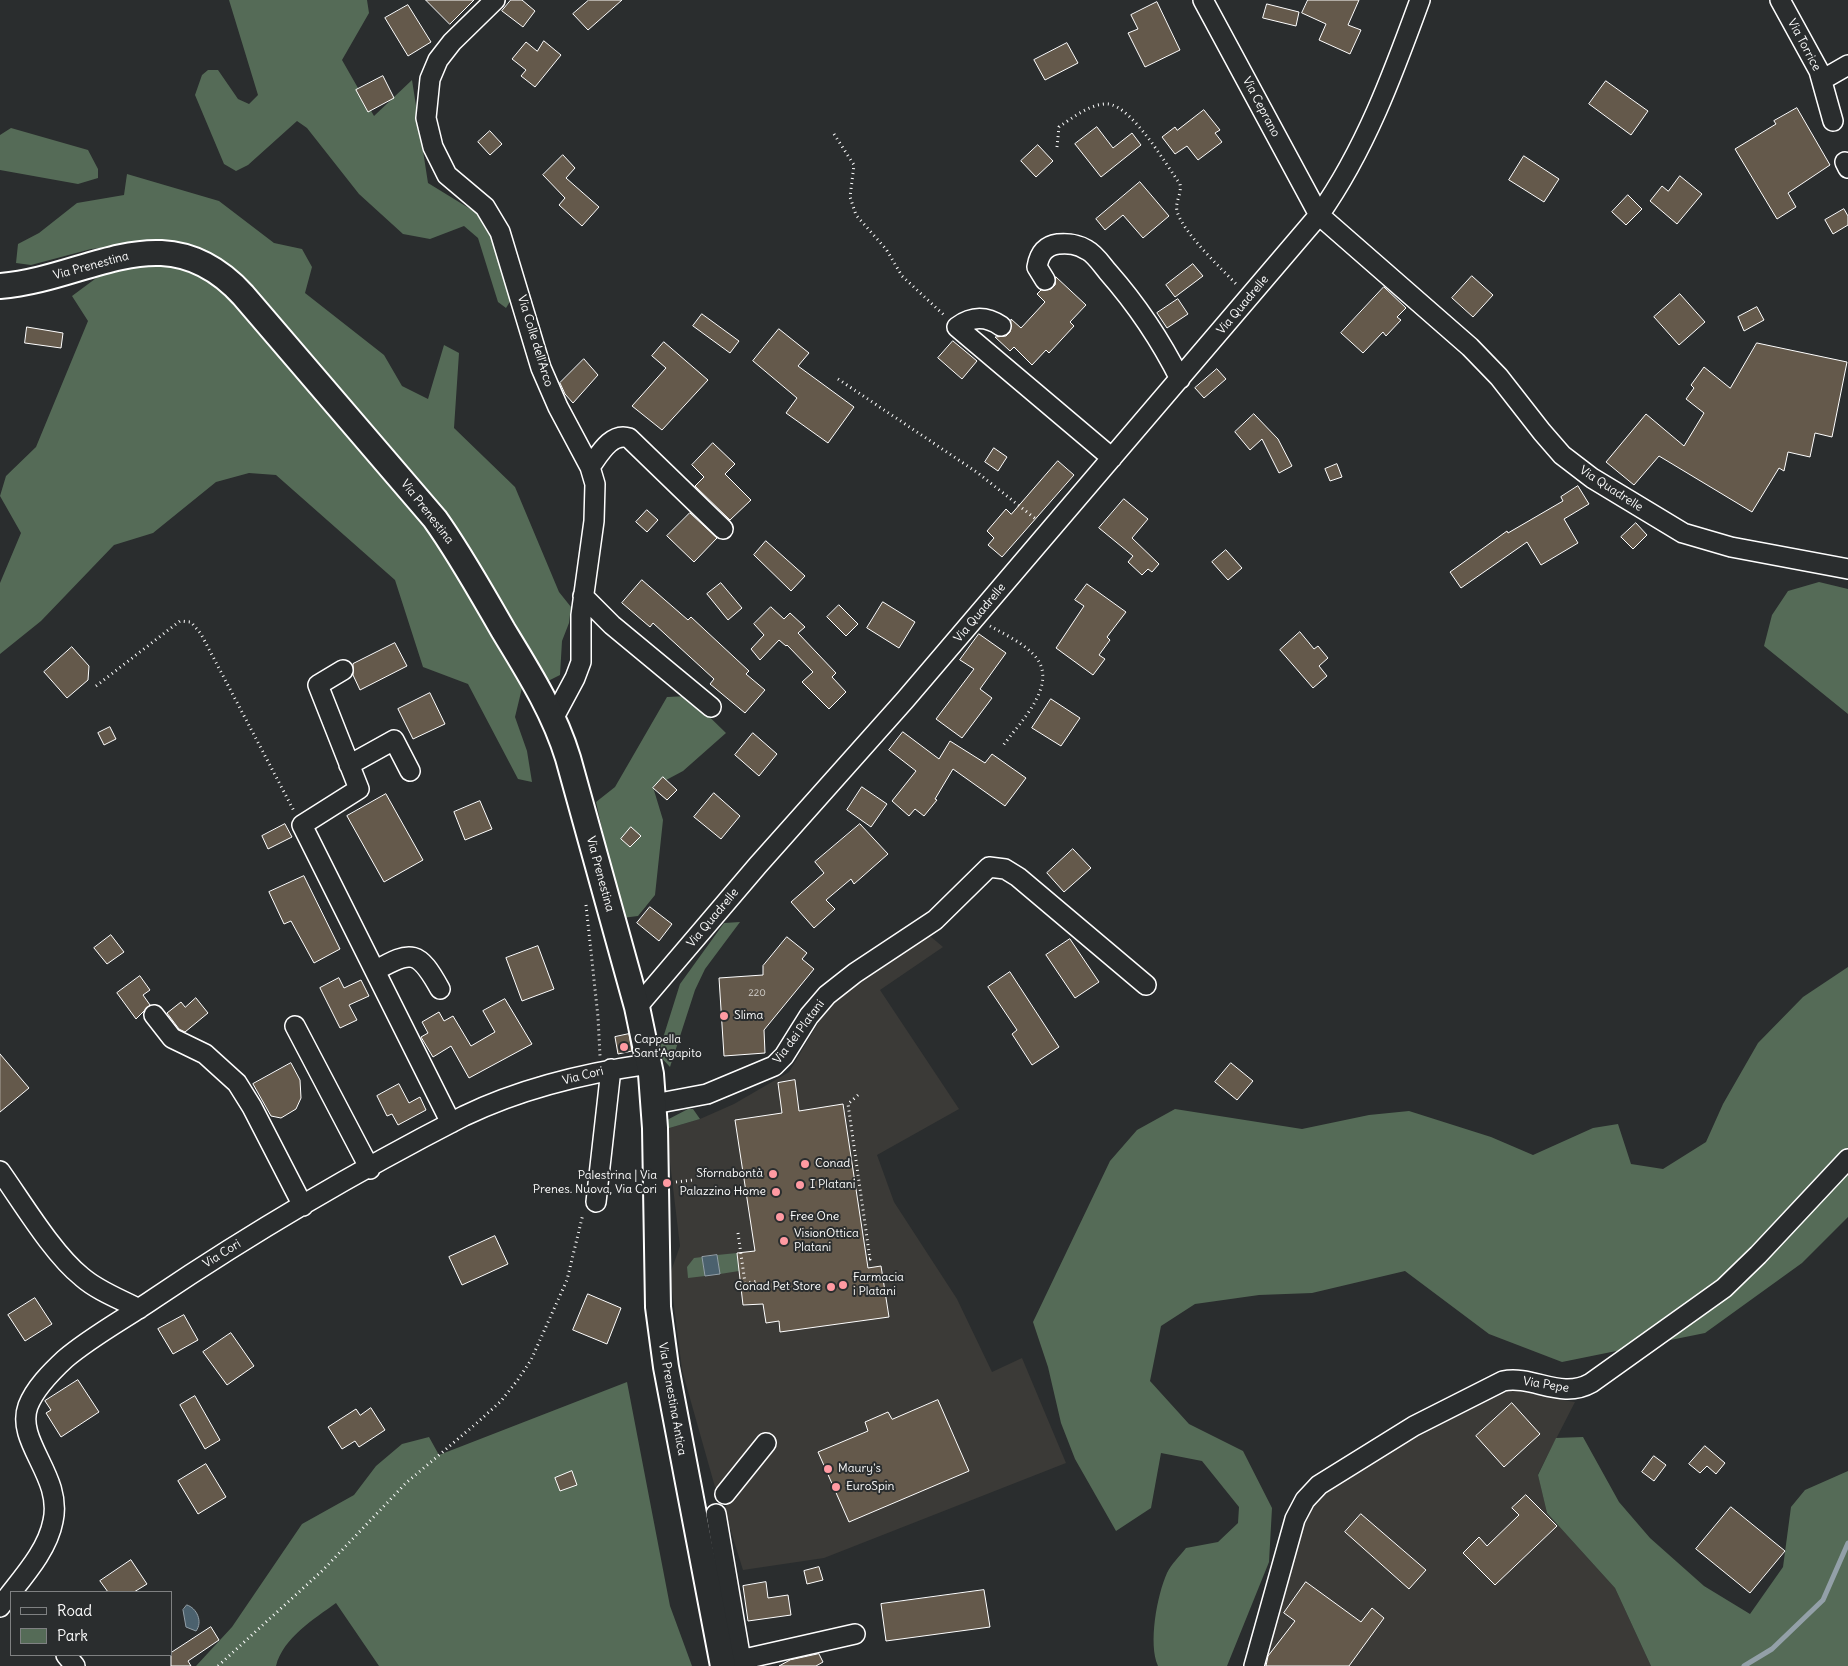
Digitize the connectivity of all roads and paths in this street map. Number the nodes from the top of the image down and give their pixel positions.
1 (495, 0) edge
2 (1203, 0) edge
3 (1420, 0) edge
4 (1780, 0) edge
5 (1848, 65) edge
6 (1822, 80) junction
7 (1833, 121) dead end
8 (834, 134) dead end
9 (1057, 147) dead end
10 (1319, 215) junction
11 (1045, 280) dead end
12 (0, 286) edge
13 (1248, 298) junction
14 (1001, 326) dead end
15 (957, 327) junction
16 (838, 379) dead end
17 (1180, 379) junction
18 (1112, 458) junction
19 (590, 467) junction
20 (723, 529) dead end
21 (1049, 531) junction
22 (1848, 569) edge
23 (583, 596) junction
24 (976, 617) junction
25 (343, 670) dead end
26 (96, 686) dead end
27 (711, 707) dead end
28 (553, 719) junction
29 (1002, 747) dead end
30 (349, 766) junction
31 (410, 772) dead end
32 (302, 824) junction
33 (585, 895) dead end
34 (375, 971) junction
35 (1146, 985) dead end
36 (440, 989) dead end
37 (637, 1008) junction
38 (154, 1016) dead end
39 (295, 1026) dead end
40 (649, 1064) junction
41 (606, 1070) junction
42 (858, 1096) dead end
43 (654, 1104) junction
44 (451, 1123) junction
45 (1848, 1159) edge
46 (370, 1169) junction
47 (0, 1171) edge
48 (693, 1180) dead end
49 (672, 1183) dead end
50 (590, 1204) joint
51 (304, 1206) junction
52 (738, 1233) dead end
53 (866, 1259) dead end
54 (759, 1281) dead end
55 (139, 1309) junction
56 (766, 1443) dead end
57 (725, 1494) dead end
58 (716, 1514) dead end
59 (723, 1562) junction
60 (17, 1590) edge
61 (10, 1597) edge
62 (0, 1607) edge
63 (855, 1634) dead end
64 (67, 1656) edge
65 (735, 1664) edge
66 (75, 1666) edge
67 (218, 1666) edge
68 (1254, 1666) edge

1 - 19 street, Via Colle dell'Arco
2 - 10 street, Via Ceprano
3 - 10 street, Via Quadrelle
4 - 6 street, Via Torrice
5 - 6 street
6 - 7 street, Via Torrice
8 - 15 path
9 - 13 path
10 - 13 street, Via Quadrelle
10 - 22 street, Via Quadrelle
11 - 17 street
12 - 28 main road, Via Prenestina
13 - 17 street, Via Quadrelle
14 - 15 street
15 - 18 street
16 - 21 path
17 - 18 street, Via Quadrelle
18 - 21 street, Via Quadrelle
19 - 20 street
19 - 23 street, Via Colle dell'Arco
21 - 24 street, Via Quadrelle
23 - 27 street
23 - 28 street, Via Colle dell'Arco
24 - 29 path
24 - 37 street, Via Quadrelle
25 - 30 street
26 - 32 path
28 - 37 main road, Via Prenestina
30 - 31 street
30 - 32 street
32 - 34 street
33 - 41 path
34 - 36 street
34 - 44 street
35 - 43 street, Via dei Platani
37 - 40 main road, Via Prenestina
38 - 51 street
39 - 46 street
40 - 41 street, Via Cori
40 - 43 main road, Via Prenestina Antica
41 - 44 street, Via Cori
41 - 50 street
42 - 53 path
43 - 59 main road, Via Prenestina Antica
44 - 46 street, Via Cori
45 - 68 street, Via Pepe
46 - 51 street, Via Cori
47 - 55 street
48 - 49 path
50 - 67 path
51 - 55 street, Via Cori
52 - 54 path
55 - 60 street, Via Cori
56 - 57 street
58 - 59 street, Via Prenestina Antica
59 - 65 main road, Via Prenestina Antica
61 - 62 street, Via Cori
63 - 65 street
64 - 66 street

